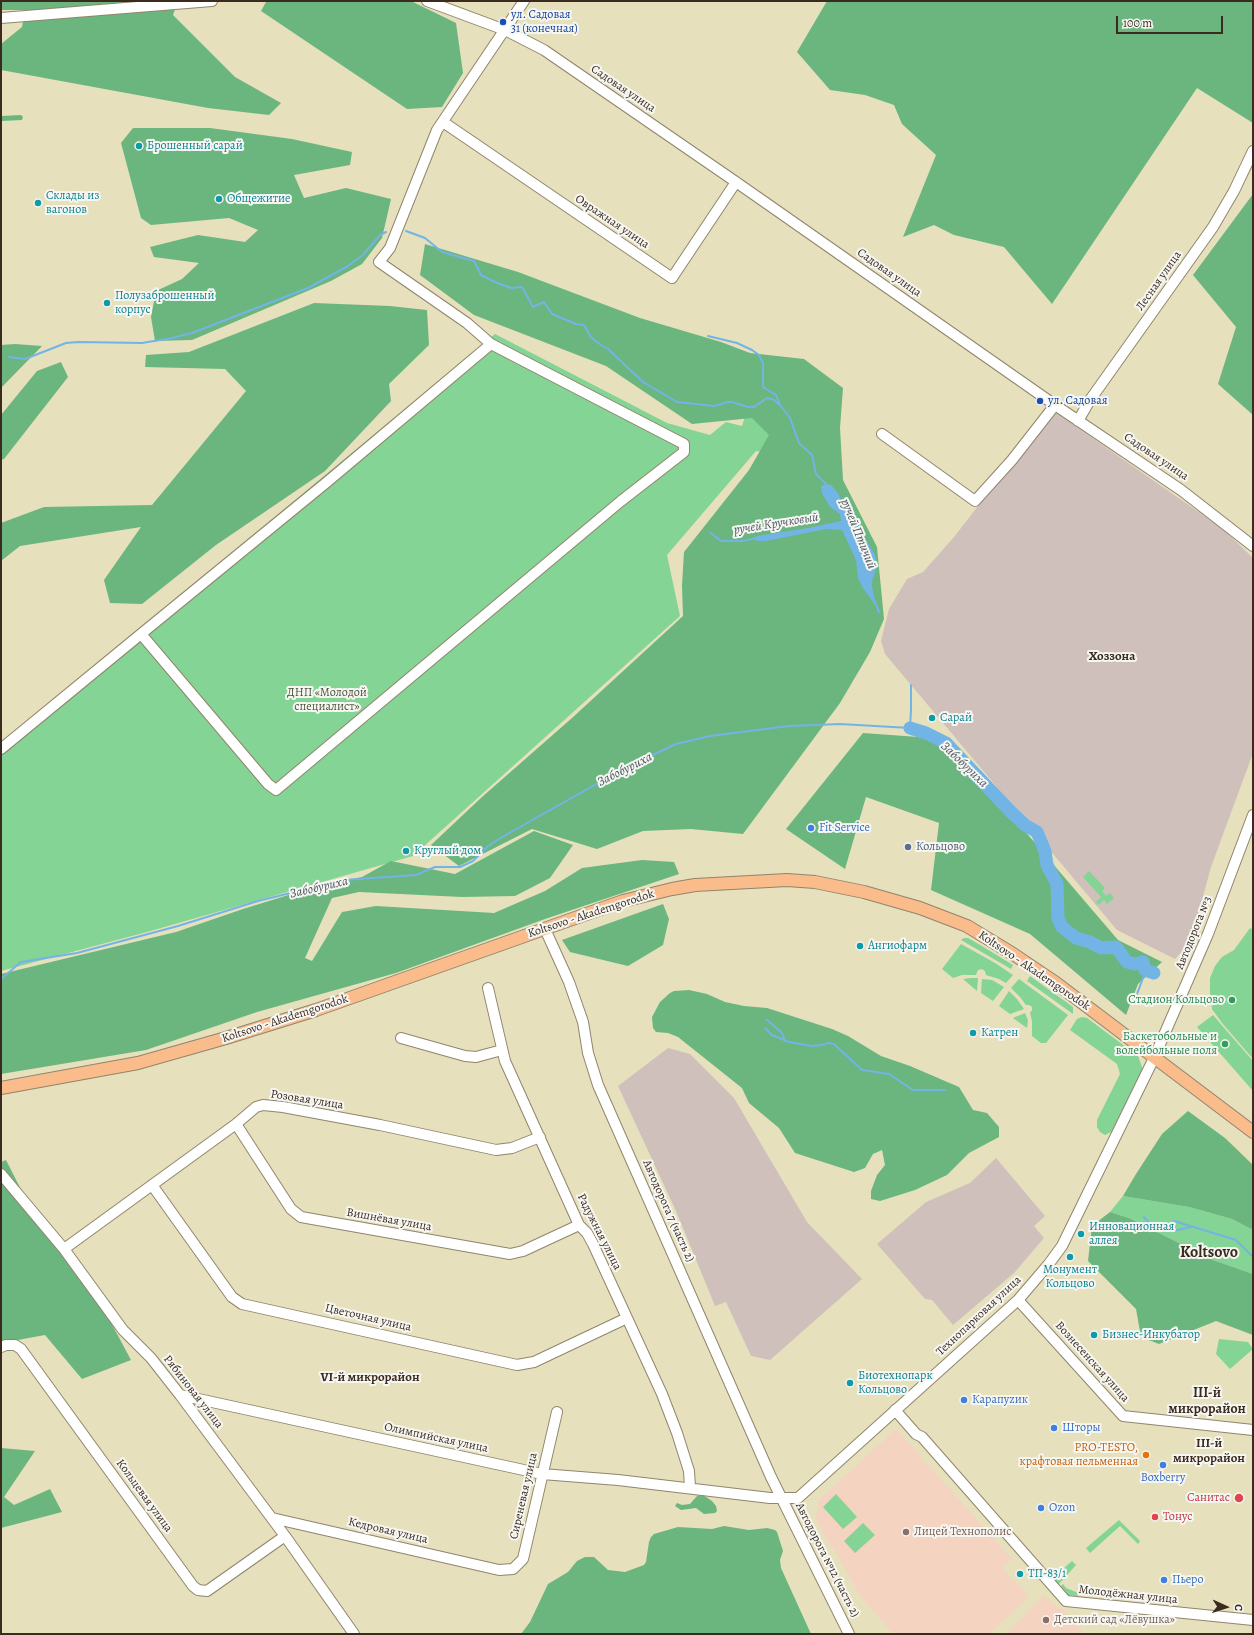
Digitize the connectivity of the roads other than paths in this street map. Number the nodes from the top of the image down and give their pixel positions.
1 (212, 1) edge
2 (426, 1) edge
3 (524, 1) edge
4 (1, 18) edge
5 (505, 30) junction
6 (443, 122) junction
7 (1253, 150) edge
8 (736, 182) junction
9 (491, 344) junction
10 (1055, 405) junction
11 (1078, 421) junction
12 (882, 434) dead end
13 (1253, 546) edge
14 (141, 634) junction
15 (1, 749) edge
16 (1253, 815) edge
17 (545, 929) junction
18 (488, 988) dead end
19 (400, 1038) dead end
20 (502, 1050) junction
21 (1154, 1058) junction
22 (1, 1088) edge
23 (236, 1124) junction
24 (1253, 1132) edge
25 (540, 1137) junction
26 (1, 1174) edge
27 (152, 1185) junction
28 (579, 1225) junction
29 (64, 1249) junction
30 (1018, 1300) junction
31 (626, 1318) junction
32 (1, 1347) edge
33 (180, 1395) junction
34 (895, 1410) junction
35 (557, 1412) dead end
36 (1253, 1430) edge
37 (542, 1474) junction
38 (690, 1487) junction
39 (781, 1498) junction
40 (272, 1518) junction
41 (285, 1536) junction
42 (499, 1570) joint
43 (1253, 1620) edge
44 (354, 1634) edge
45 (849, 1634) edge

1 - 4 street
2 - 5 street, Садовая улица
3 - 5 street
5 - 6 street
5 - 8 street, Садовая улица
6 - 8 street, Овражная улица
6 - 9 street
7 - 11 street, Лесная улица
8 - 10 street, Садовая улица
9 - 14 street
9 - 14 street
10 - 11 street, Садовая улица
10 - 12 street
11 - 13 street, Садовая улица
14 - 15 street
16 - 21 street, Автодорога №3
17 - 21 main road, Koltsovo - Akademgorodok
17 - 22 main road, Koltsovo - Akademgorodok
17 - 39 street, Автодорога 7 (часть 2)
18 - 20 street, Радужная улица
19 - 20 street
20 - 25 street, Радужная улица
21 - 24 main road, Koltsovo - Akademgorodok
21 - 30 street, Технопарковая улица
23 - 25 street, Розовая улица
23 - 27 street, Розовая улица
23 - 28 street, Вишнёвая улица
25 - 28 street, Радужная улица
26 - 29 street, Рябиновая улица
27 - 29 street, Розовая улица
27 - 31 street, Цветочная улица
28 - 31 street, Радужная улица
29 - 33 street, Рябиновая улица
30 - 34 street, Технопарковая улица
30 - 36 street, Вознесенская улица
31 - 38 street, Радужная улица
32 - 41 street, Кольцевая улица
33 - 37 street, Олимпийская улица
33 - 40 street, Рябиновая улица
34 - 39 street, Технопарковая улица
34 - 43 street, Молодёжная улица
35 - 37 street, Сиреневая улица
37 - 38 street, Олимпийская улица
37 - 42 street, Сиреневая улица
38 - 39 street, Технопарковая улица
39 - 45 street, Автодорога №12 (часть 2)
40 - 41 street, Рябиновая улица
40 - 42 street, Кедровая улица
41 - 44 street, Рябиновая улица

